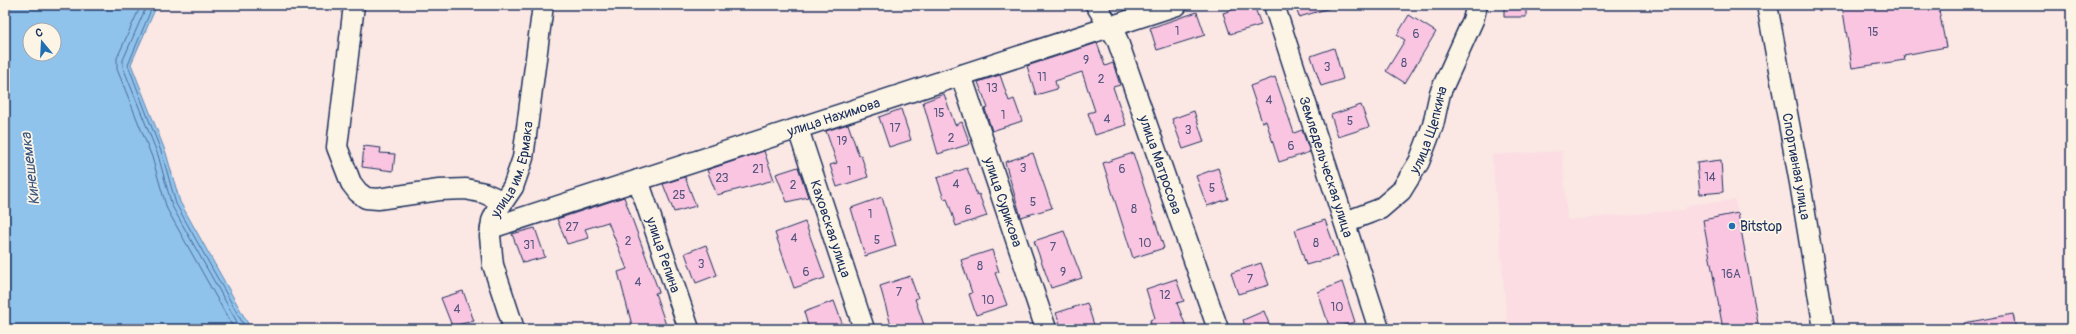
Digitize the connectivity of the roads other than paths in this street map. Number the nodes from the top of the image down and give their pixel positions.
1 (354, 5) edge
2 (544, 5) edge
3 (1096, 5) edge
4 (1177, 5) edge
5 (1274, 5) edge
6 (1477, 5) edge
7 (1767, 5) edge
8 (1110, 26) junction
9 (961, 75) junction
10 (798, 128) junction
11 (638, 180) junction
12 (502, 202) junction
13 (1345, 222) junction
14 (491, 228) junction
15 (514, 329) edge
16 (689, 329) edge
17 (864, 329) edge
18 (1046, 329) edge
19 (1218, 329) edge
20 (1379, 329) edge
21 (1824, 329) edge

1 - 12 street
2 - 12 street, улица им. Ермака
3 - 8 street, улица Матросова
4 - 8 street, улица Нахимова
5 - 13 street, Земледельческая улица
6 - 13 street, улица Щепкина
7 - 21 street, Спортивная улица
8 - 9 street, улица Нахимова
8 - 19 street, улица Матросова
9 - 10 street, улица Нахимова
9 - 18 street, улица Сурикова
10 - 11 street, улица Нахимова
10 - 17 street, Каховская улица
11 - 14 street, улица Нахимова
11 - 16 street, улица Репина
12 - 14 street, улица им. Ермака
13 - 20 street, Земледельческая улица
14 - 15 street, улица им. Ермака

